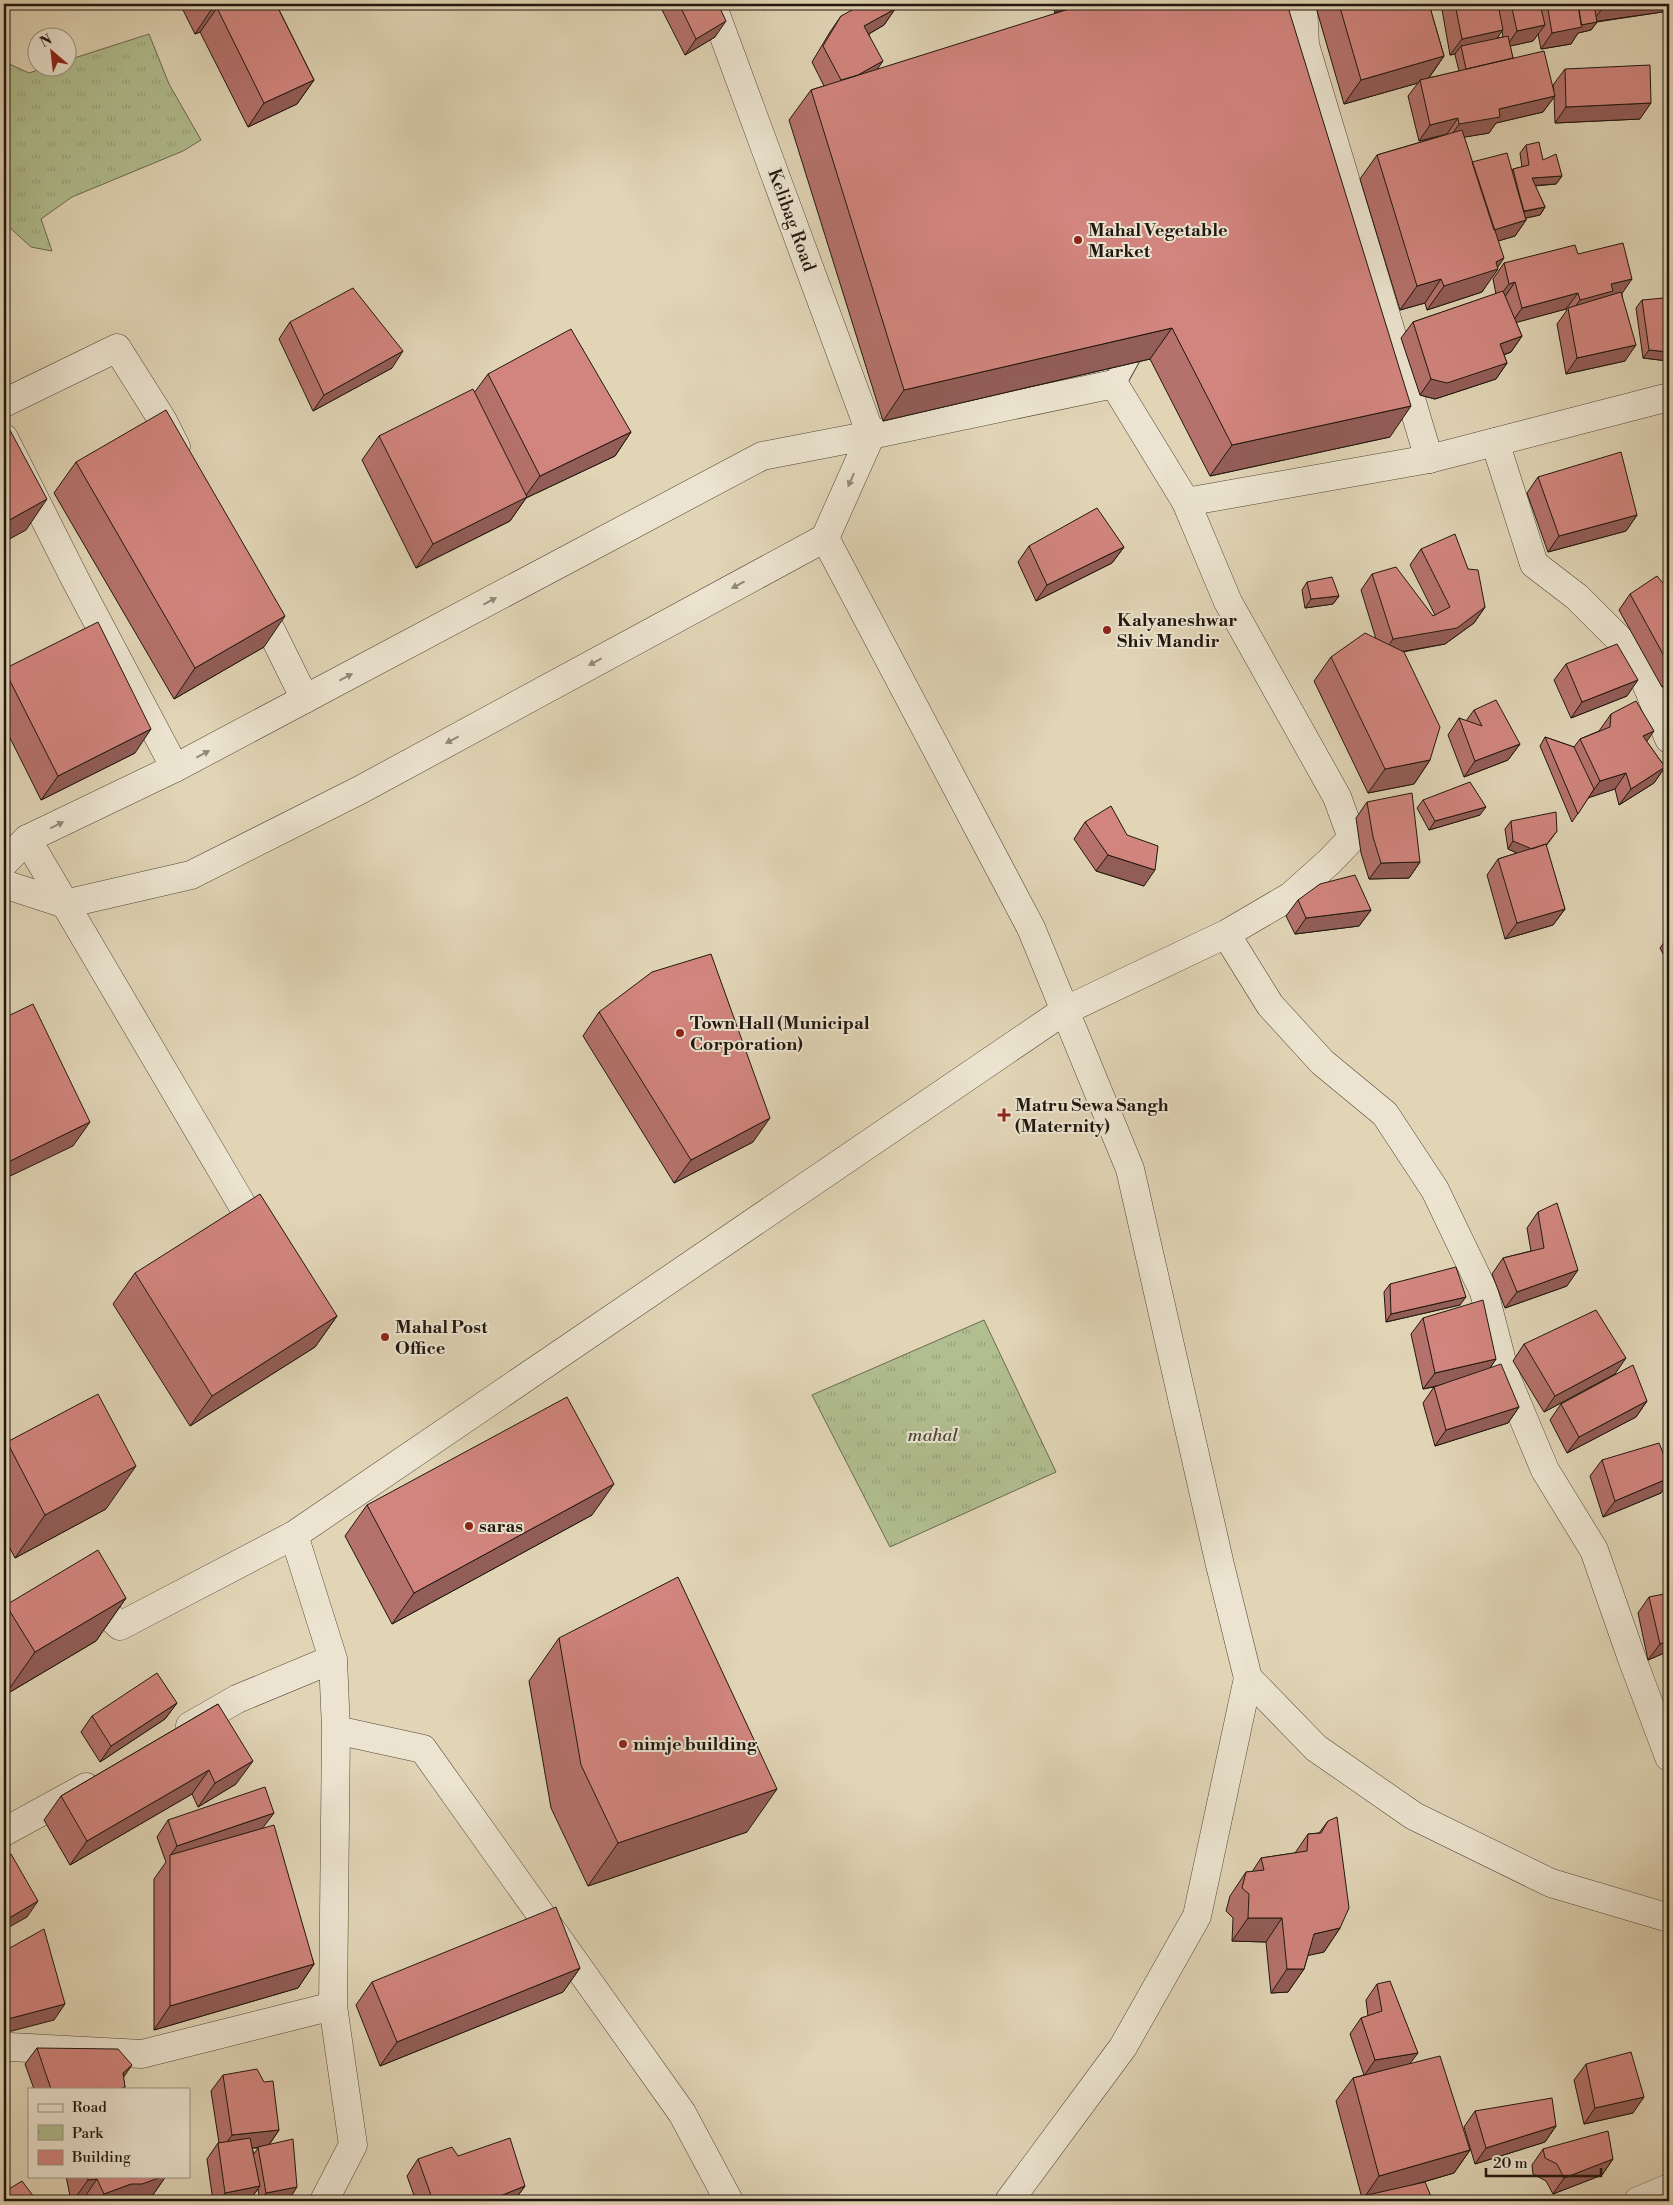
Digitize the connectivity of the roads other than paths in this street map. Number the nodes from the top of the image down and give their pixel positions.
1 (712, 4) edge
2 (1303, 4) edge
3 (1132, 322) edge
4 (1114, 384) junction
5 (1669, 397) edge
6 (4, 403) edge
7 (872, 435) junction
8 (4, 438) edge
9 (1494, 442) junction
10 (1429, 459) junction
11 (185, 465) edge
12 (1186, 502) junction
13 (825, 538) junction
14 (245, 579) edge
15 (305, 699) junction
16 (1669, 739) edge
17 (175, 768) junction
18 (28, 840) junction
19 (4, 863) edge
20 (4, 884) edge
21 (65, 904) junction
22 (1226, 934) junction
23 (1064, 1010) junction
24 (270, 1252) edge
25 (294, 1535) junction
26 (62, 1584) edge
27 (333, 1659) junction
28 (1248, 1678) junction
29 (336, 1730) junction
30 (170, 1738) edge
31 (1669, 1757) edge
32 (104, 1777) edge
33 (4, 1832) edge
34 (1669, 1918) edge
35 (333, 2006) junction
36 (4, 2049) edge
37 (1669, 2188) edge
38 (324, 2201) edge
39 (729, 2201) edge
40 (1009, 2201) edge
41 (1638, 2201) edge

1 - 7 street, Kelibag Road
2 - 10 street
3 - 4 street
4 - 7 street
4 - 12 street
5 - 9 street
6 - 11 street
7 -> 13 street
15 -> 7 street
8 - 17 street
9 - 10 street
9 - 16 street
10 - 12 street
12 - 22 street
13 -> 21 street
13 - 23 street
14 - 15 street
17 -> 15 street
18 -> 17 street
18 - 19 street
18 - 21 street
20 - 21 street
21 - 24 street
22 - 23 street
22 - 31 street
23 - 25 street
23 - 28 street
25 - 26 street
25 - 27 street
27 - 29 street
27 - 30 street
28 - 34 street
28 - 40 street
29 - 35 street
29 - 39 street
32 - 33 street
35 - 36 street
35 - 38 street
37 - 41 street

